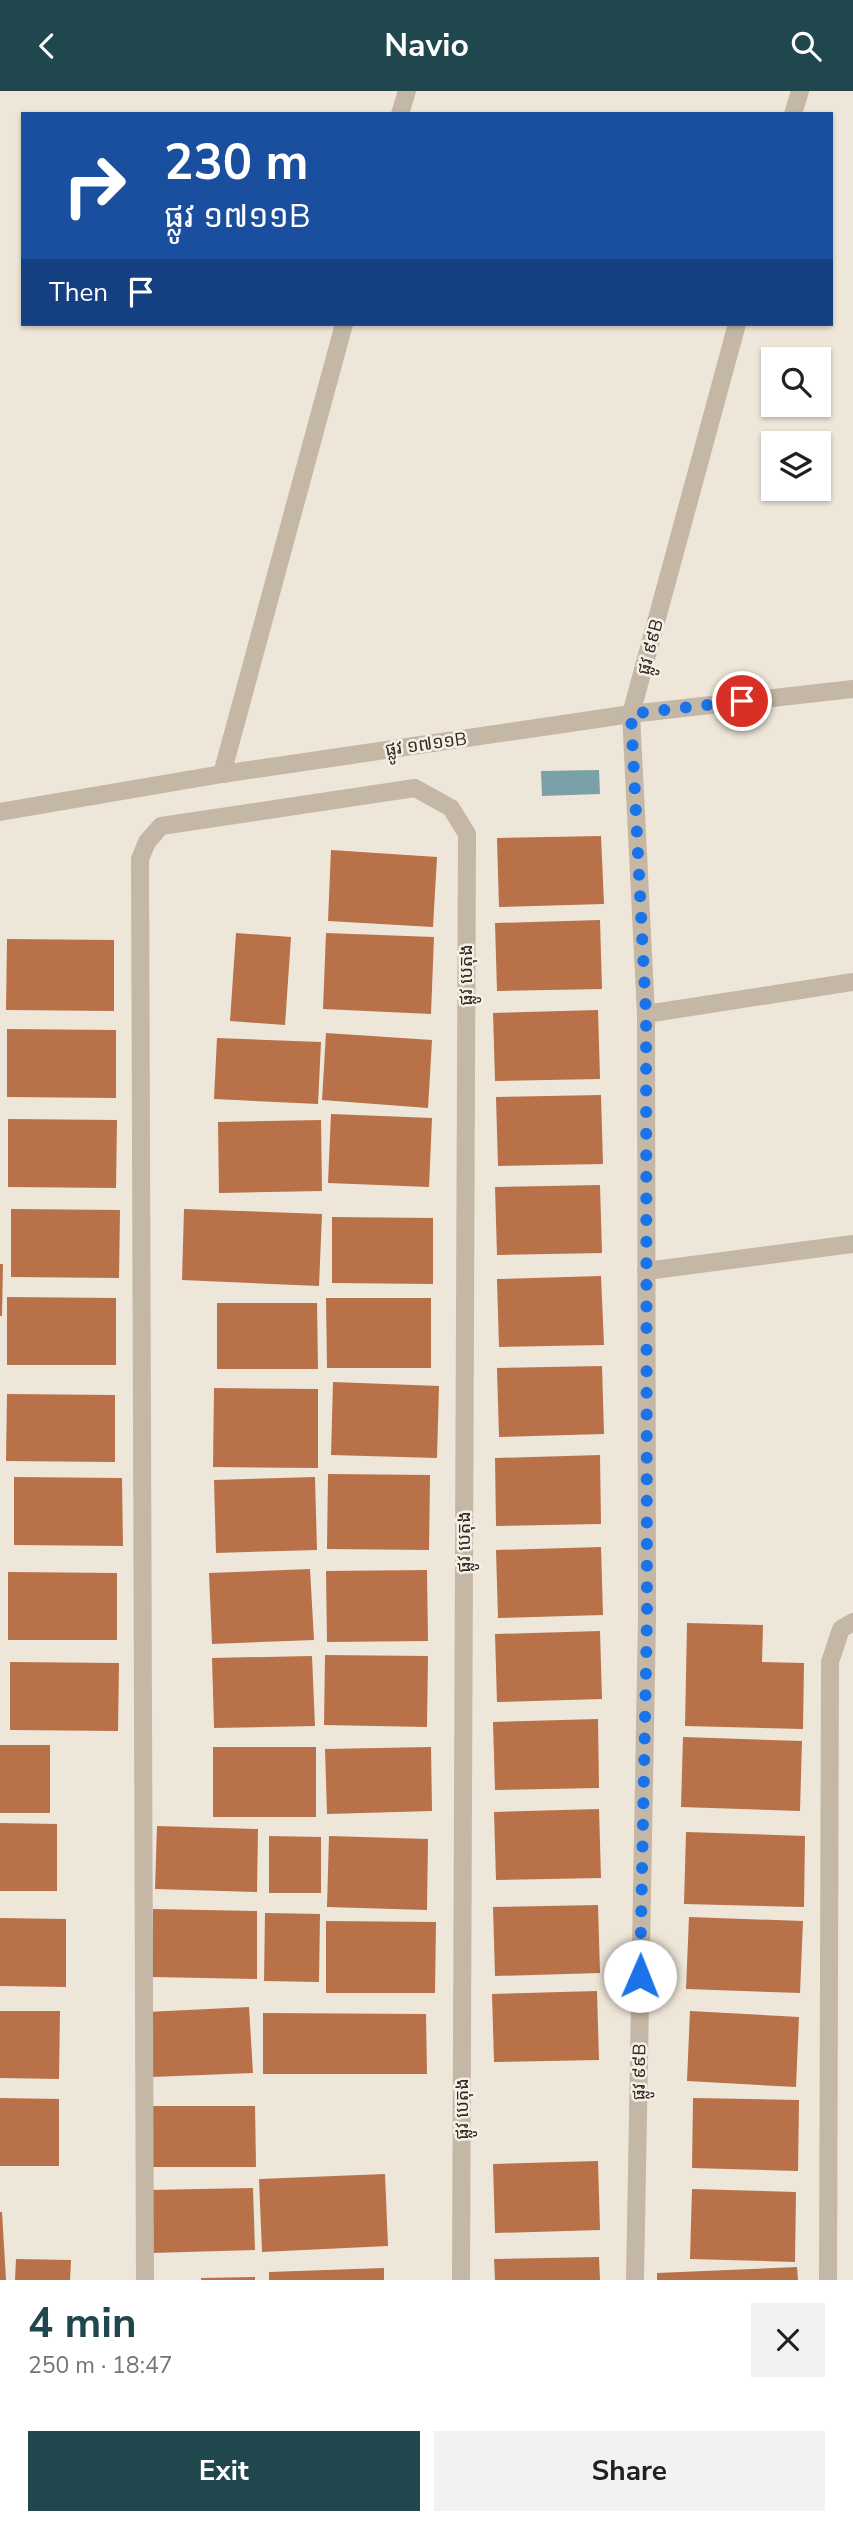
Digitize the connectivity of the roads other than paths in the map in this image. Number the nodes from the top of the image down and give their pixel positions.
1 (407, 91) edge
2 (800, 91) edge
3 (401, 112) edge
4 (794, 112) edge
5 (343, 326) edge
6 (736, 326) edge
7 (853, 689) edge
8 (631, 714) junction
9 (222, 774) junction
10 (0, 812) edge
11 (853, 982) edge
12 (646, 1014) junction
13 (853, 1244) edge
14 (646, 1271) junction
15 (853, 1622) edge
16 (145, 2280) edge
17 (461, 2280) edge
18 (635, 2280) edge
19 (828, 2280) edge

1 - 3 street
2 - 4 street
5 - 9 street
6 - 8 street, ផ្លូវ ៩៩B
7 - 8 street, ផ្លូវ ១៧១១B
8 - 9 street, ផ្លូវ ១៧១១B
8 - 12 street, ផ្លូវ ៩៩B
9 - 10 street, ផ្លូវ ១៧១១B
11 - 12 street
12 - 14 street, ផ្លូវ ៩៩B
13 - 14 street
14 - 18 street, ផ្លូវ ៩៩B
15 - 19 street
16 - 17 street, ផ្លូវ បេតុង

